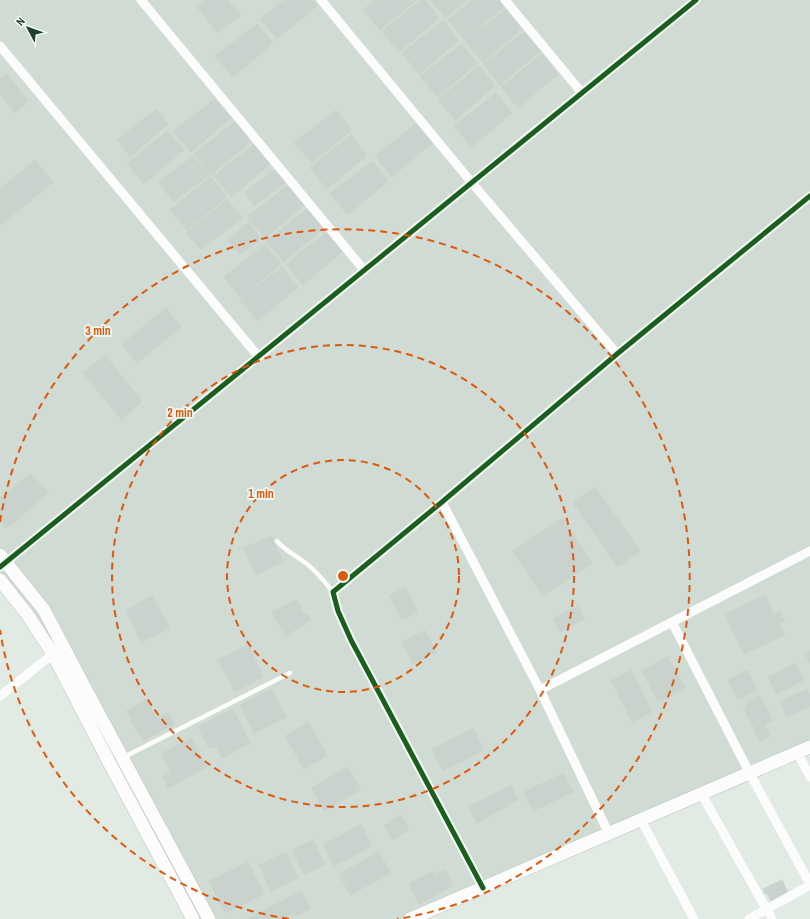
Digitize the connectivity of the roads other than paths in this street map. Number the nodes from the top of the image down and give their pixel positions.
1 (141, 0) edge
2 (322, 0) edge
3 (505, 0) edge
4 (696, 0) edge
5 (0, 46) edge
6 (582, 92) junction
7 (472, 183) junction
8 (810, 196) edge
9 (364, 270) junction
10 (617, 354) junction
11 (258, 356) junction
12 (442, 502) junction
13 (277, 541) dead end
14 (810, 551) edge
15 (2, 561) edge
16 (0, 580) edge
17 (333, 592) junction
18 (672, 622) junction
19 (54, 654) junction
20 (290, 673) dead end
21 (540, 690) junction
22 (0, 696) edge
23 (810, 747) edge
24 (797, 752) junction
25 (123, 758) junction
26 (749, 772) junction
27 (810, 777) edge
28 (702, 793) junction
29 (641, 820) junction
30 (609, 834) junction
31 (810, 884) edge
32 (483, 888) junction
33 (766, 909) junction
34 (193, 919) edge
35 (209, 919) edge
36 (410, 919) edge
37 (694, 919) edge
38 (749, 919) edge
39 (772, 919) edge

1 - 9 street
2 - 7 street
3 - 6 street
4 - 6 street
5 - 11 street
6 - 7 street
7 - 9 street
7 - 10 street
8 - 10 street
9 - 11 street
10 - 12 street
11 - 15 street
12 - 17 street
12 - 21 street
13 - 17 lane
14 - 18 street
15 - 25 street
16 - 19 street
17 - 32 street
18 - 21 street
18 - 26 street
19 - 22 street
19 - 34 street
20 - 25 lane
21 - 30 street
23 - 24 street
24 - 26 street
24 - 27 street
25 - 35 street
26 - 28 street
26 - 31 street
28 - 29 street
28 - 33 street
29 - 30 street
29 - 37 street
30 - 32 street
31 - 33 street
32 - 36 street
33 - 38 street
33 - 39 street

